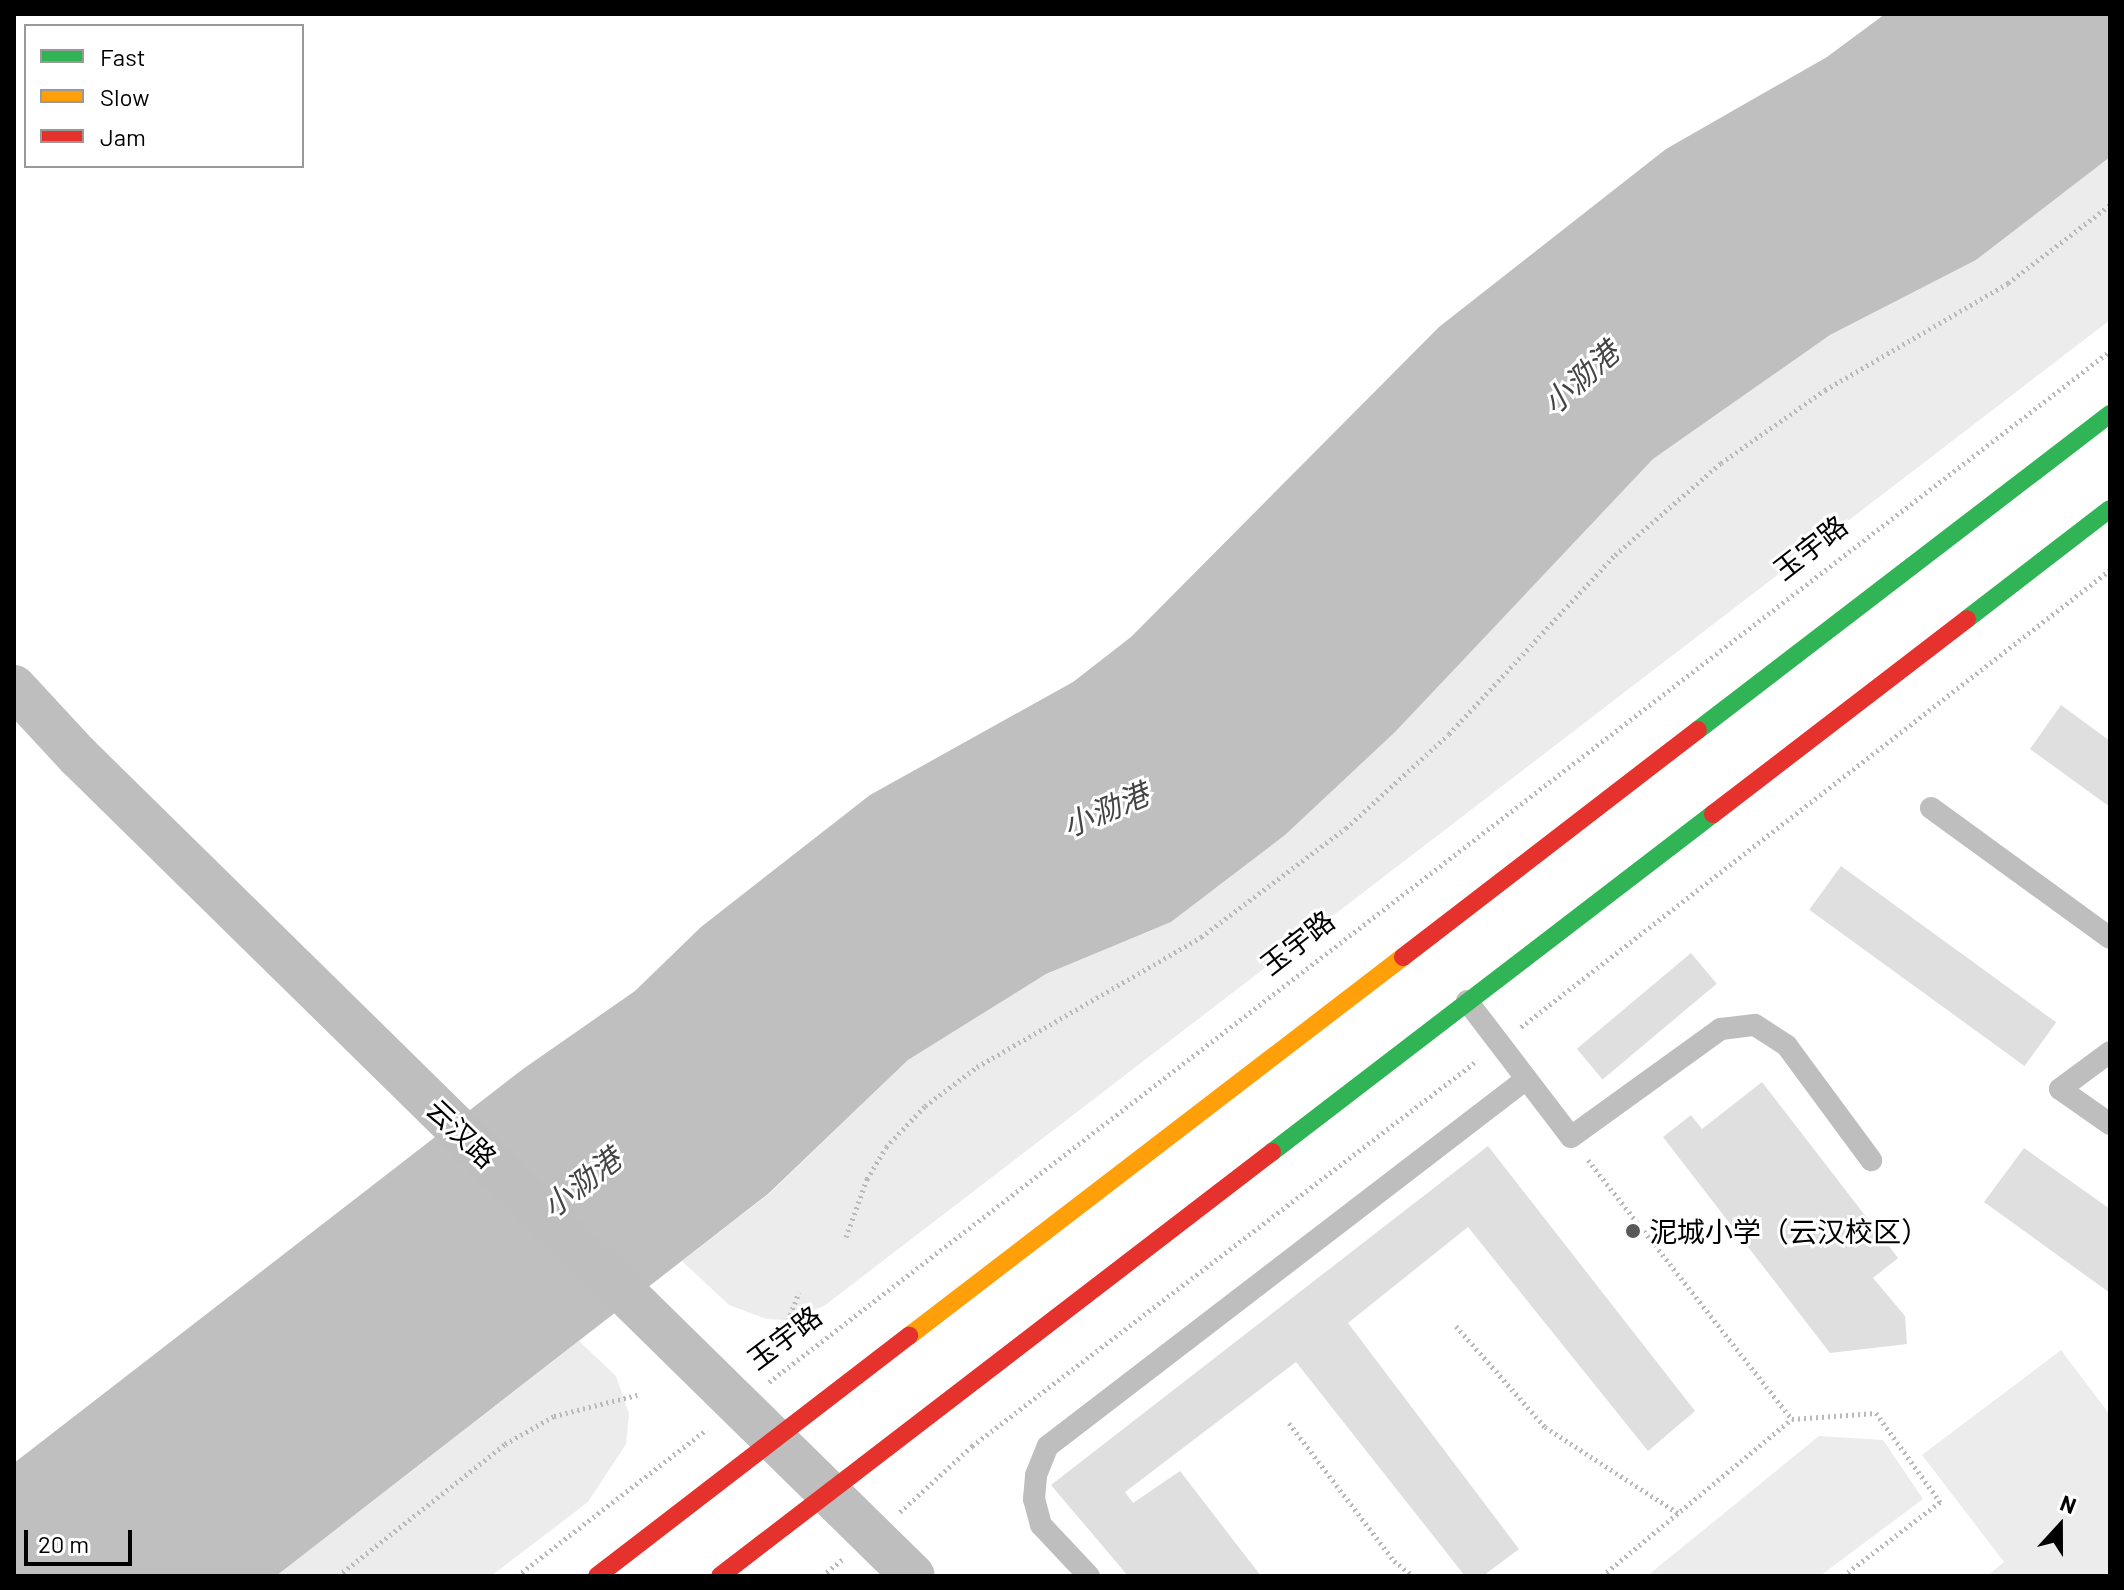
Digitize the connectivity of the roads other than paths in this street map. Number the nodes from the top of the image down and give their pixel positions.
1 (2110, 414) edge
2 (2110, 509) edge
3 (14, 687) edge
4 (1931, 808) dead end
5 (2110, 938) edge
6 (1467, 1001) junction
7 (2110, 1052) edge
8 (1525, 1080) junction
9 (2110, 1124) edge
10 (1871, 1160) dead end
11 (776, 1438) junction
12 (830, 1490) junction
13 (597, 1576) edge
14 (720, 1576) edge
15 (913, 1576) edge
16 (1089, 1576) edge

1 - 11 street
2 - 6 street
3 - 11 street, 云汉路
4 - 5 lane
6 - 8 lane
6 - 12 street
7 - 9 lane
8 - 10 lane
8 - 16 lane
11 - 12 street, 云汉路
11 - 13 street
12 - 14 street
12 - 15 street, 云汉路

